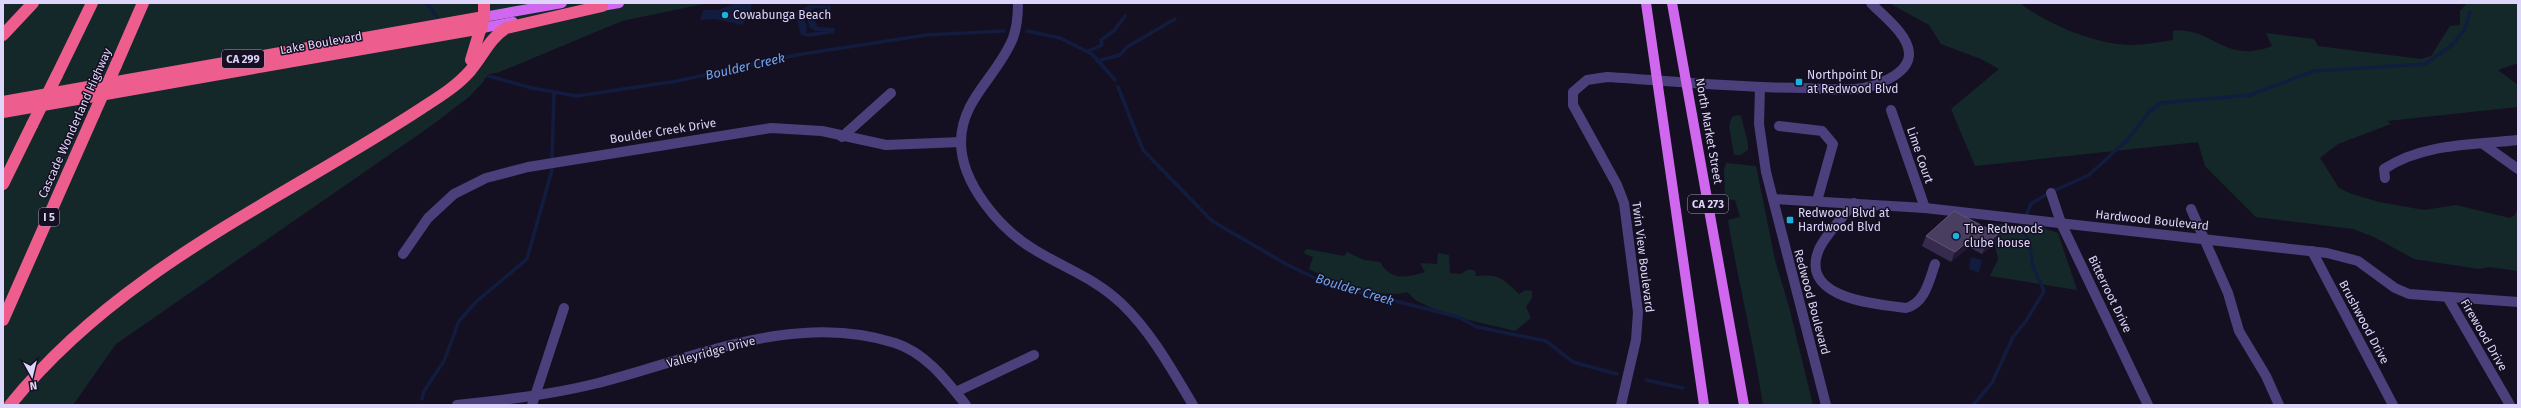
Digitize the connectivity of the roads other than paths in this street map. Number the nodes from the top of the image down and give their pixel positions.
1 (33, 3) edge
2 (92, 3) edge
3 (143, 3) edge
4 (484, 3) edge
5 (562, 3) edge
6 (619, 3) edge
7 (1018, 3) edge
8 (1646, 3) edge
9 (1672, 3) edge
10 (1871, 3) edge
11 (602, 6) junction
12 (484, 17) junction
13 (482, 28) junction
14 (3, 35) edge
15 (462, 80) junction
16 (1657, 80) junction
17 (1687, 82) junction
18 (1760, 87) junction
19 (891, 93) dead end
20 (3, 102) edge
21 (1891, 110) dead end
22 (3, 112) edge
23 (1779, 126) dead end
24 (842, 137) junction
25 (2518, 140) edge
26 (961, 142) junction
27 (2483, 144) junction
28 (2518, 169) edge
29 (2385, 178) dead end
30 (3, 184) edge
31 (2051, 192) dead end
32 (1773, 199) junction
33 (1817, 201) junction
34 (1854, 203) junction
35 (1925, 208) junction
36 (2191, 209) dead end
37 (2061, 223) junction
38 (2203, 238) junction
39 (2312, 251) junction
40 (403, 254) dead end
41 (1935, 264) dead end
42 (2448, 298) junction
43 (2518, 302) edge
44 (564, 308) dead end
45 (3, 320) edge
46 (1034, 355) dead end
47 (958, 391) junction
48 (533, 401) edge
49 (10, 405) edge
50 (457, 405) edge
51 (966, 405) edge
52 (1193, 405) edge
53 (1621, 405) edge
54 (1704, 405) edge
55 (1744, 405) edge
56 (1826, 405) edge
57 (2148, 405) edge
58 (2279, 405) edge
59 (2392, 405) edge
60 (2510, 405) edge

1 - 14 highway
2 - 30 highway, bridge
3 - 45 highway, Cascade Wonderland Highway / I 5, bridge
4 - 12 highway
5 - 12 main road, Lake Boulevard / CA 299
6 - 11 main road, Lake Boulevard / CA 299
7 - 26 street
8 - 16 main road, CA 273
9 - 17 main road, North Market Street / CA 273
10 - 18 street, Twin View Boulevard
11 - 13 main road, Lake Boulevard / CA 299
11 - 15 highway
12 - 13 highway
12 - 20 highway, Lake Boulevard / CA 299
13 - 15 highway
13 - 22 highway, Lake Boulevard / CA 299
15 - 49 highway
16 - 17 street, Twin View Boulevard
16 - 53 street, Twin View Boulevard
16 - 54 main road, CA 273
17 - 18 street, Twin View Boulevard
17 - 55 main road, North Market Street / CA 273
18 - 32 street, Redwood Boulevard
19 - 24 street
21 - 35 street, Lime Court
23 - 33 street
24 - 26 street, Boulder Creek Drive
24 - 40 street, Boulder Creek Drive
25 - 27 street
26 - 52 street
27 - 28 street
27 - 29 street
31 - 37 street, Bitterroot Drive
32 - 33 street, Hardwood Boulevard
32 - 56 street, Redwood Boulevard
33 - 34 street, Hardwood Boulevard
34 - 35 street, Hardwood Boulevard
34 - 41 street
35 - 37 street, Hardwood Boulevard
36 - 38 street
37 - 38 street, Hardwood Boulevard
37 - 57 street, Bitterroot Drive
38 - 39 street, Hardwood Boulevard
38 - 58 street
39 - 42 street, Hardwood Boulevard
39 - 59 street, Brushwood Drive
42 - 43 street, Hardwood Boulevard
42 - 60 street, Firewood Drive
44 - 48 street
46 - 47 street
47 - 48 street, Valleyridge Drive
47 - 51 street, Valleyridge Drive
48 - 50 street, Valleyridge Drive

